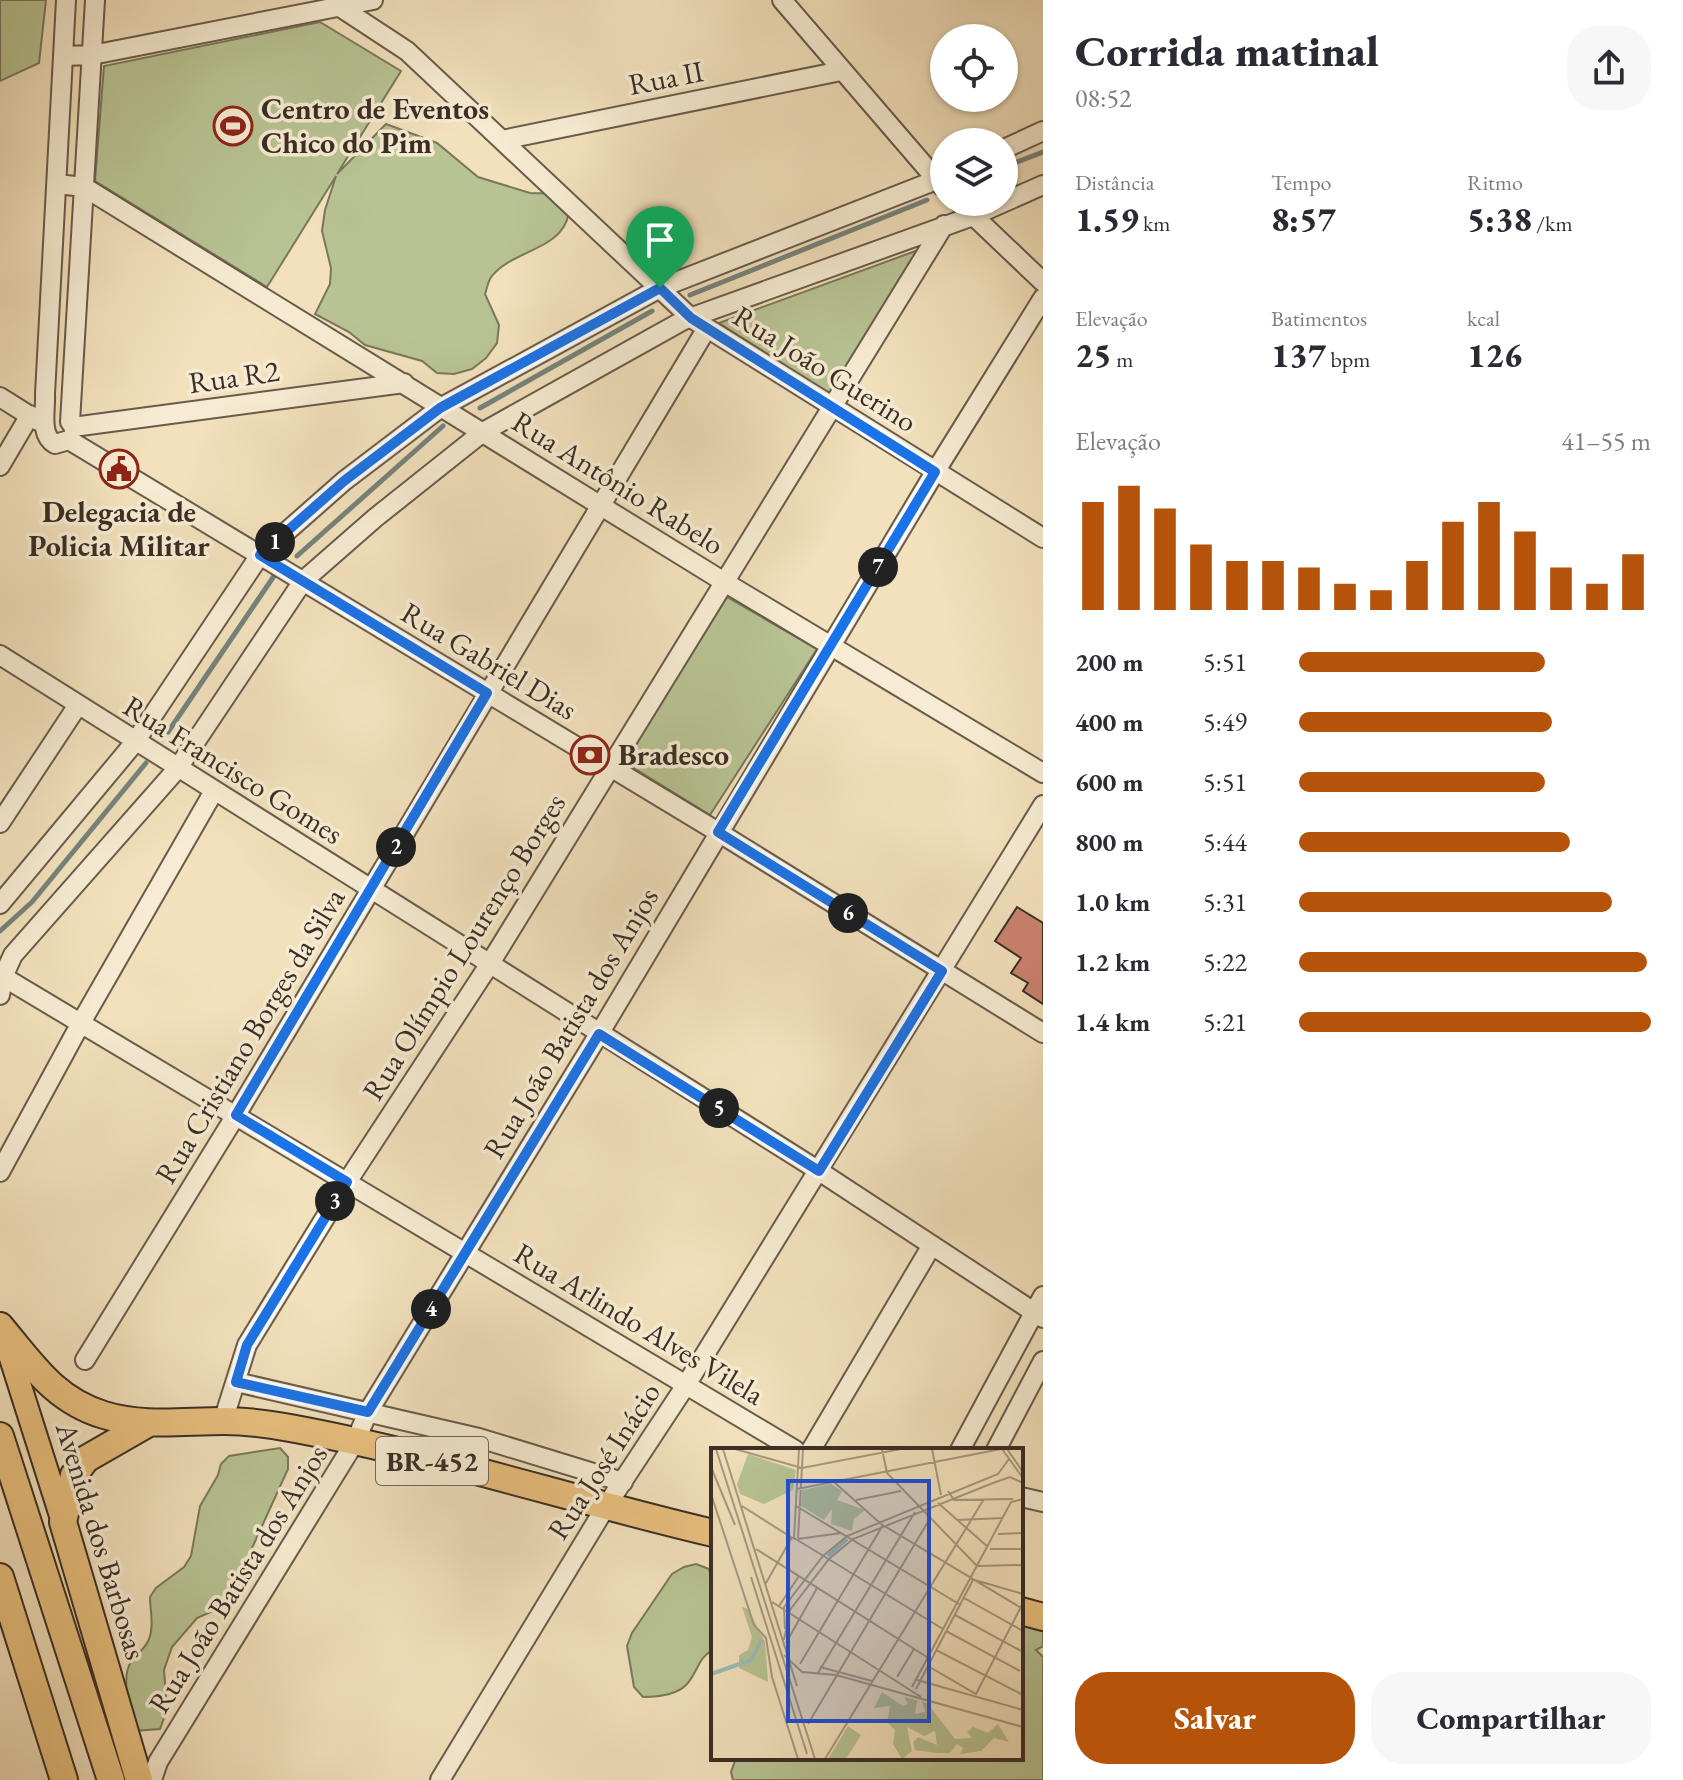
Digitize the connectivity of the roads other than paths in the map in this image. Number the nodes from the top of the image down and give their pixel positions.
1 (66, 0) edge
2 (95, 0) edge
3 (373, 0) edge
4 (782, 0) edge
5 (340, 7) junction
6 (92, 55) junction
7 (63, 56) junction
8 (841, 71) junction
9 (1043, 131) edge
10 (502, 140) junction
11 (1018, 143) edge
12 (930, 170) edge
13 (57, 184) junction
14 (1043, 185) edge
15 (930, 186) edge
16 (84, 187) junction
17 (1018, 196) edge
18 (973, 216) joint
19 (944, 225) junction
20 (1043, 282) edge
21 (660, 288) junction
22 (1043, 298) edge
23 (699, 323) junction
24 (404, 383) junction
25 (0, 397) edge
26 (440, 408) junction
27 (833, 408) junction
28 (40, 421) junction
29 (71, 429) junction
30 (483, 432) junction
31 (0, 466) edge
32 (935, 472) junction
33 (601, 506) junction
34 (1043, 538) edge
35 (260, 555) junction
36 (303, 581) junction
37 (726, 583) junction
38 (832, 645) junction
39 (0, 655) edge
40 (487, 693) junction
41 (78, 705) junction
42 (135, 742) junction
43 (178, 768) junction
44 (610, 768) junction
45 (1043, 773) edge
46 (214, 791) junction
47 (1043, 805) edge
48 (0, 823) edge
49 (718, 832) junction
50 (371, 890) junction
51 (0, 904) edge
52 (489, 965) junction
53 (942, 971) junction
54 (1, 982) edge
55 (82, 1021) junction
56 (1043, 1033) edge
57 (599, 1034) junction
58 (236, 1115) junction
59 (819, 1171) junction
60 (0, 1172) edge
61 (347, 1182) junction
62 (932, 1245) junction
63 (465, 1252) junction
64 (1043, 1296) edge
65 (1038, 1315) edge
66 (1, 1326) edge
67 (85, 1360) dead end
68 (1041, 1368) edge
69 (236, 1382) junction
70 (686, 1385) junction
71 (368, 1412) junction
72 (223, 1421) junction
73 (147, 1424) junction
74 (0, 1436) edge
75 (356, 1440) junction
76 (792, 1448) edge
77 (812, 1448) edge
78 (961, 1448) edge
79 (997, 1448) edge
80 (623, 1482) junction
81 (1023, 1497) edge
82 (1043, 1502) edge
83 (605, 1508) junction
84 (63, 1522) junction
85 (711, 1533) edge
86 (0, 1577) edge
87 (1023, 1612) edge
88 (1043, 1617) edge
89 (93, 1626) junction
90 (103, 1752) junction
91 (64, 1780) edge
92 (111, 1780) edge
93 (139, 1780) edge
94 (152, 1780) edge
95 (440, 1780) edge

1 - 7 street
2 - 6 street
3 - 5 street
4 - 8 street
5 - 6 street
5 - 10 street, Rua João Guerino
6 - 7 street
6 - 16 street
7 - 13 street
8 - 10 street, Rua II
8 - 12 street
9 - 11 street
10 - 21 street, Rua João Guerino
13 - 16 street
13 - 28 street
14 - 17 street
15 - 21 street
16 - 24 street, Rua Antônio Rabelo
16 - 29 street
18 - 19 street
18 - 20 street
19 - 23 street
19 - 27 street, Rua Olímpio Lourenço Borges
21 - 23 street, Rua João Guerino
21 - 26 street
22 - 32 street, Rua João Batista dos Anjos
23 - 27 street, Rua João Guerino
23 - 30 street
23 - 33 street, Rua Cristiano Borges da Silva
24 - 26 street, Rua Antônio Rabelo
24 - 29 street, Rua R2
25 - 28 street
26 - 30 street, Rua Antônio Rabelo
26 - 35 street
27 - 32 street, Rua João Guerino
27 - 37 street, Rua Olímpio Lourenço Borges
28 - 29 street
28 - 31 street
29 - 35 street, Rua Gabriel Dias
30 - 33 street, Rua Antônio Rabelo
30 - 36 street
32 - 34 street, Rua João Guerino
32 - 38 street, Rua João Batista dos Anjos
33 - 37 street, Rua Antônio Rabelo
33 - 40 street, Rua Cristiano Borges da Silva
35 - 36 street, Rua Gabriel Dias
35 - 42 street
36 - 40 street, Rua Gabriel Dias
36 - 43 street
37 - 38 street, Rua Antônio Rabelo
37 - 44 street, Rua Olímpio Lourenço Borges
38 - 45 street, Rua Antônio Rabelo
38 - 49 street, Rua João Batista dos Anjos
39 - 41 street, Rua Francisco Gomes
40 - 44 street, Rua Gabriel Dias
40 - 50 street, Rua Cristiano Borges da Silva
41 - 42 street, Rua Francisco Gomes
41 - 48 street
42 - 43 street, Rua Francisco Gomes
42 - 51 street
43 - 46 street, Rua Francisco Gomes
43 - 54 street
44 - 49 street, Rua Gabriel Dias
44 - 52 street, Rua Olímpio Lourenço Borges
46 - 50 street, Rua Francisco Gomes
46 - 55 street
47 - 53 street, Rua José Inácio
49 - 53 street, Rua Gabriel Dias
49 - 57 street, Rua João Batista dos Anjos
50 - 52 street, Rua Francisco Gomes
50 - 58 street, Rua Cristiano Borges da Silva
52 - 57 street, Rua Francisco Gomes
52 - 61 street, Rua Olímpio Lourenço Borges
53 - 56 street, Rua Gabriel Dias
53 - 59 street, Rua José Inácio
54 - 55 street, Rua Arlindo Alves Vilela
55 - 58 street, Rua Arlindo Alves Vilela
55 - 60 street
57 - 59 street, Rua Francisco Gomes
57 - 63 street, Rua João Batista dos Anjos
58 - 61 street, Rua Arlindo Alves Vilela
58 - 67 street, Rua Cristiano Borges da Silva
59 - 62 street, Rua Francisco Gomes
59 - 70 street, Rua José Inácio
61 - 63 street, Rua Arlindo Alves Vilela
61 - 69 street, Rua Olímpio Lourenço Borges
62 - 65 street, Rua Francisco Gomes
62 - 77 street
63 - 70 street, Rua Arlindo Alves Vilela
63 - 71 street, Rua João Batista dos Anjos
64 - 65 street
65 - 78 street
66 - 73 highway, BR-452
66 - 84 main road, Avenida dos Barbosas
68 - 79 street
69 - 71 street
69 - 72 street, Rua Olímpio Lourenço Borges
70 - 76 street, Rua Arlindo Alves Vilela
70 - 80 street, Rua José Inácio
71 - 75 street, Rua João Batista dos Anjos
71 - 80 street
72 - 73 highway, BR-452
72 - 75 highway, BR-452
73 - 84 highway, BR-452
74 - 90 highway
75 - 83 highway, BR-452
75 - 94 street, Rua João Batista dos Anjos
80 - 83 street, Rua José Inácio
81 - 82 street
83 - 85 highway, BR-452
83 - 95 street, Rua José Inácio
84 - 89 highway, Avenida dos Barbosas
86 - 91 highway
87 - 88 highway
89 - 90 highway
89 - 93 highway, Avenida dos Barbosas
90 - 92 highway

